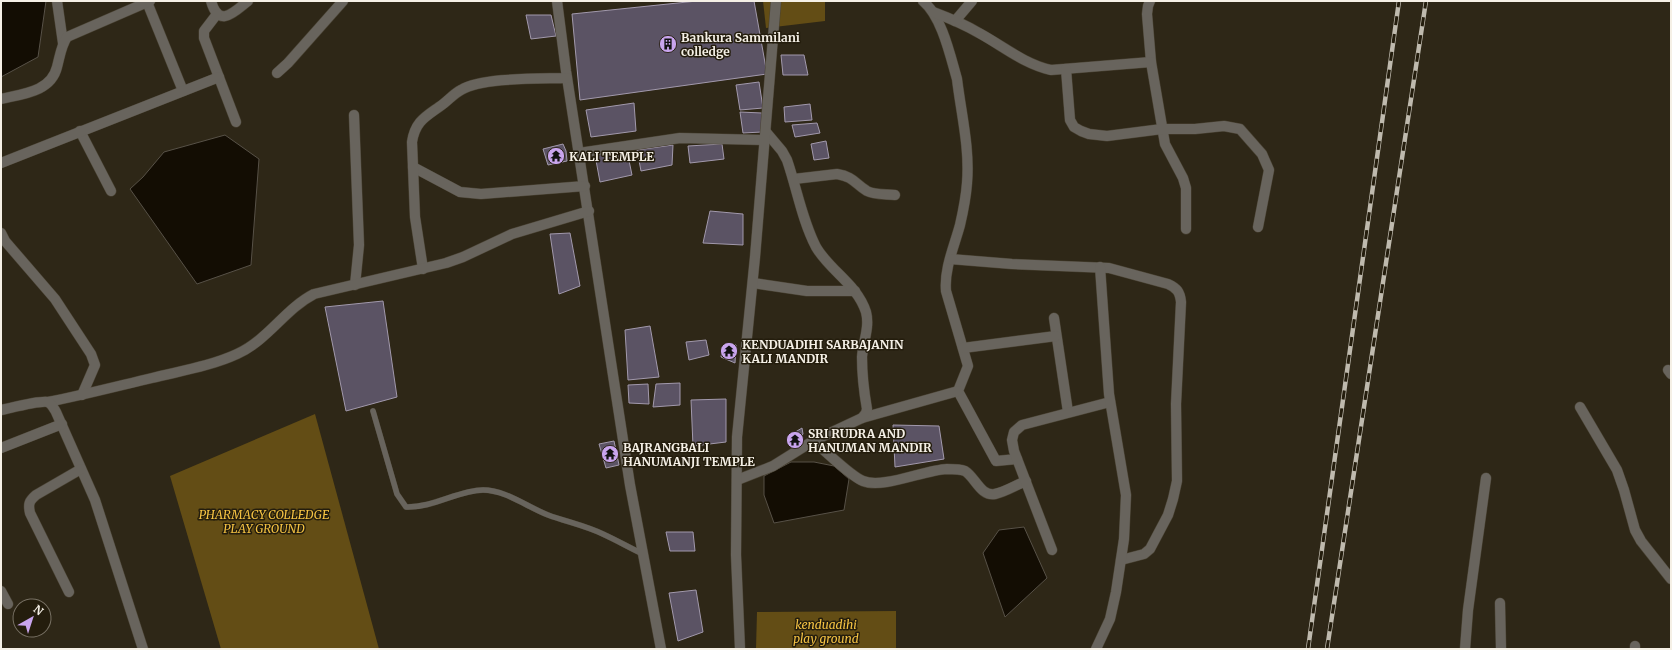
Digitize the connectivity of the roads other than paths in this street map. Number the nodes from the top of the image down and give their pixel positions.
1 (57, 1) edge
2 (211, 1) edge
3 (248, 1) edge
4 (343, 1) edge
5 (557, 1) edge
6 (776, 1) edge
7 (923, 1) edge
8 (972, 1) edge
9 (1150, 1) edge
10 (149, 2) edge
11 (933, 12) junction
12 (217, 14) junction
13 (955, 21) junction
14 (63, 43) junction
15 (1151, 62) junction
16 (1066, 69) junction
17 (277, 73) dead end
18 (218, 77) junction
19 (568, 78) junction
20 (183, 91) junction
21 (1, 99) edge
22 (354, 115) dead end
23 (236, 122) dead end
24 (1162, 129) junction
25 (80, 131) junction
26 (765, 136) junction
27 (579, 153) junction
28 (1, 163) edge
29 (413, 167) junction
30 (794, 179) junction
31 (585, 186) junction
32 (111, 191) dead end
33 (895, 195) dead end
34 (589, 211) junction
35 (1258, 227) dead end
36 (1186, 229) dead end
37 (1, 233) edge
38 (950, 259) junction
39 (1100, 267) junction
40 (423, 269) junction
41 (753, 283) junction
42 (355, 285) junction
43 (855, 291) junction
44 (1054, 318) dead end
45 (1056, 336) junction
46 (963, 348) junction
47 (958, 391) junction
48 (82, 395) junction
49 (48, 402) junction
50 (1110, 402) junction
51 (1580, 407) dead end
52 (1, 410) edge
53 (373, 411) dead end
54 (1068, 412) junction
55 (862, 418) junction
56 (62, 424) junction
57 (813, 441) junction
58 (1, 448) edge
59 (1017, 459) junction
60 (81, 469) junction
61 (1486, 478) dead end
62 (737, 480) junction
63 (1026, 481) junction
64 (1052, 550) dead end
65 (643, 554) junction
66 (1121, 560) junction
67 (1671, 579) edge
68 (1, 591) edge
69 (69, 592) dead end
70 (1500, 603) dead end
71 (8, 604) dead end
72 (143, 649) edge
73 (661, 649) edge
74 (740, 649) edge
75 (1096, 649) edge
76 (1465, 649) edge
77 (1501, 649) edge

1 - 14 street
2 - 12 street
3 - 12 street
4 - 17 street
5 - 19 street
6 - 26 street
7 - 11 street
8 - 13 street
9 - 15 street
10 - 14 street
10 - 20 street
11 - 13 street
11 - 38 street
12 - 18 street
13 - 16 street
14 - 21 street
15 - 16 street
15 - 24 street
16 - 24 street
18 - 20 street
18 - 23 street
19 - 27 street
19 - 29 street
20 - 25 street
22 - 42 street
24 - 35 street
24 - 36 street
25 - 28 street
25 - 32 street
26 - 27 street
26 - 30 street
26 - 41 street
27 - 31 street
29 - 31 street
29 - 40 street
30 - 33 street
30 - 43 street
31 - 34 street
34 - 40 street
34 - 65 street
37 - 48 street
38 - 39 street
38 - 46 street
39 - 50 street
39 - 66 street
40 - 42 street
41 - 43 street
41 - 62 street
42 - 48 street
43 - 55 street
44 - 45 street
45 - 46 street
45 - 54 street
46 - 47 street
47 - 55 street
47 - 59 street
48 - 49 street
49 - 52 street
49 - 56 street
50 - 54 street
50 - 66 street
51 - 67 street
53 - 65 lane
54 - 59 street
55 - 57 street
56 - 58 street
56 - 60 street
57 - 62 street
57 - 63 street
59 - 63 street
60 - 69 street
60 - 72 street
61 - 76 street
62 - 74 street
63 - 64 street
65 - 73 street
66 - 75 street
68 - 71 street
70 - 77 street

